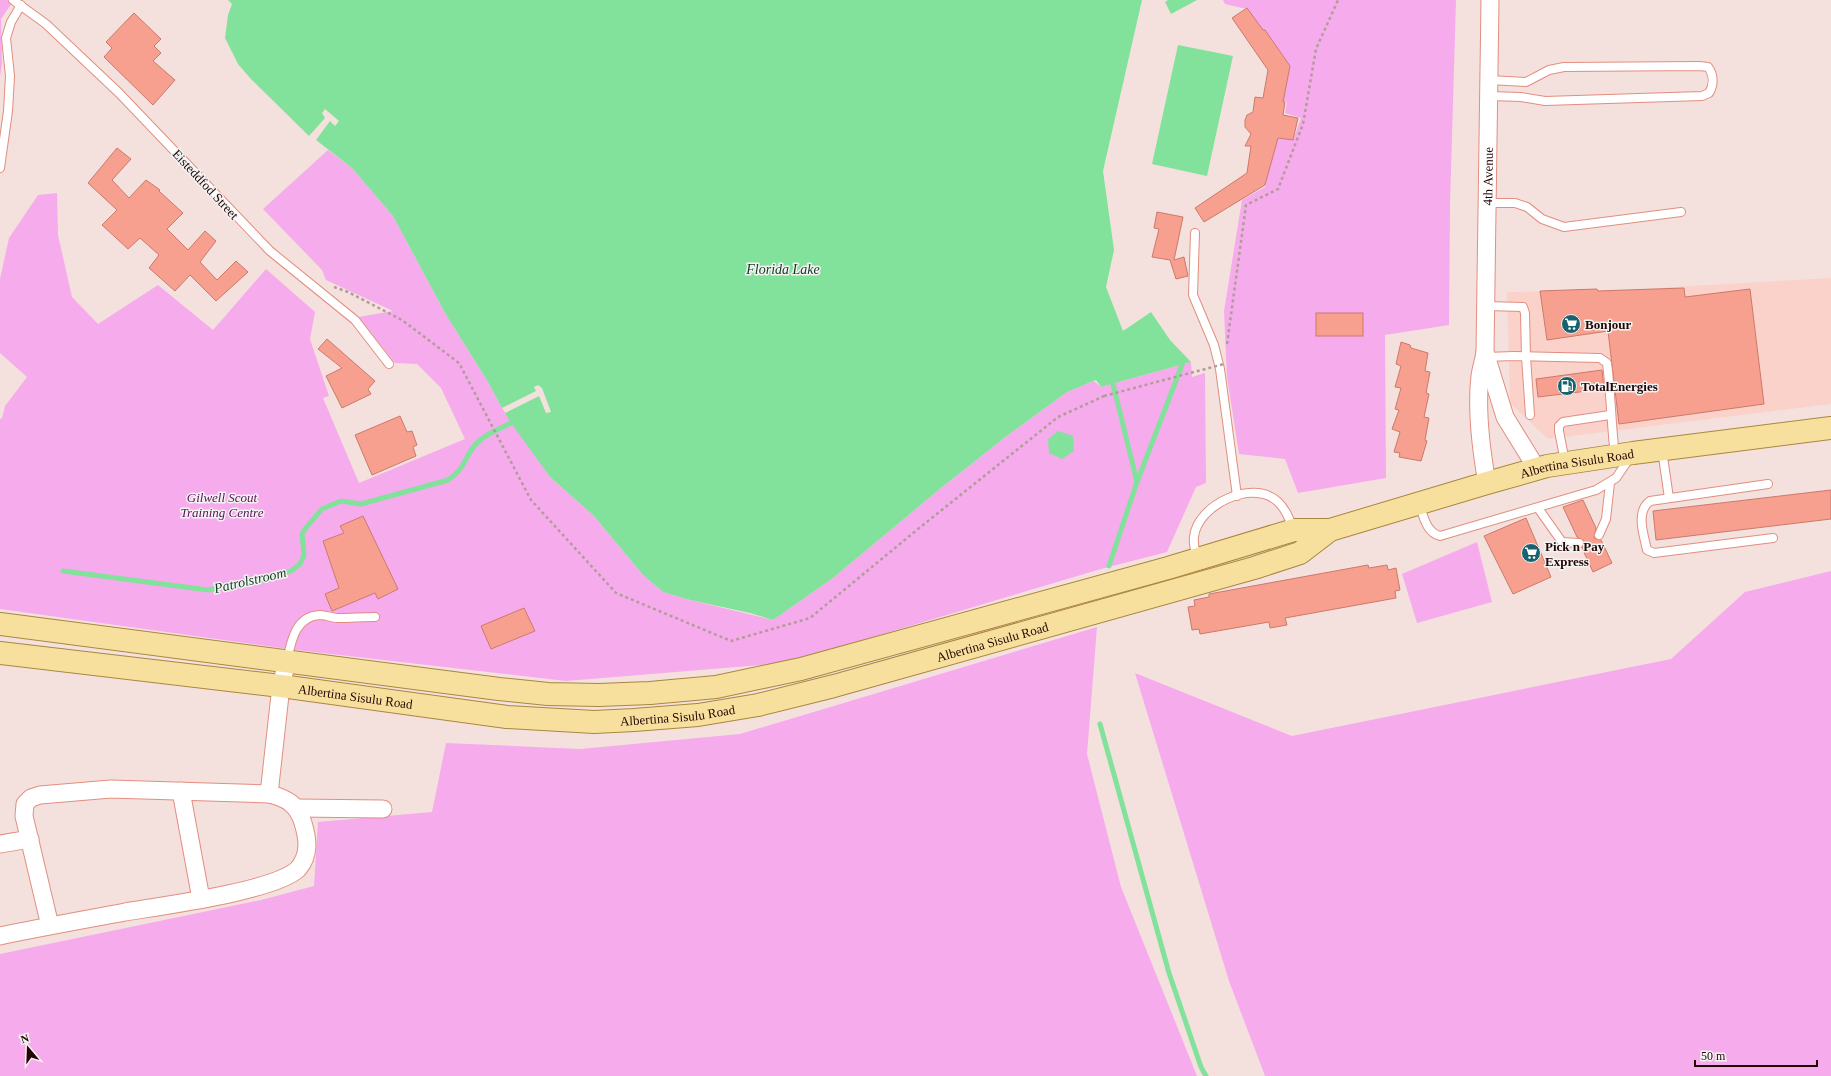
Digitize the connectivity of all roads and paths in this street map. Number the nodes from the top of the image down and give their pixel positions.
1 (12, 0) edge
2 (1338, 0) edge
3 (1490, 0) edge
4 (21, 5) junction
5 (1489, 88) junction
6 (0, 168) edge
7 (1487, 203) junction
8 (1682, 212) dead end
9 (1195, 233) dead end
10 (327, 284) dead end
11 (1486, 306) junction
12 (1226, 349) dead end
13 (1486, 355) junction
14 (1225, 357) dead end
15 (1526, 357) junction
16 (389, 364) dead end
17 (1530, 415) dead end
18 (1610, 415) junction
19 (1831, 428) edge
20 (1661, 449) junction
21 (1624, 454) junction
22 (1565, 463) junction
23 (1537, 469) junction
24 (1487, 482) junction
25 (1610, 483) junction
26 (1768, 484) dead end
27 (1237, 496) junction
28 (1669, 498) junction
29 (1419, 504) junction
30 (1538, 508) junction
31 (1599, 535) dead end
32 (1773, 538) dead end
33 (1297, 542) junction
34 (1579, 543) dead end
35 (1197, 559) junction
36 (375, 617) dead end
37 (0, 624) edge
38 (0, 653) edge
39 (286, 661) junction
40 (281, 686) junction
41 (181, 791) junction
42 (269, 794) junction
43 (296, 808) junction
44 (383, 809) dead end
45 (30, 839) junction
46 (0, 844) edge
47 (202, 899) junction
48 (50, 926) junction
49 (0, 936) edge

1 - 4 lane, Eisteddfod Street
2 - 12 path
3 - 5 street, 4th Avenue
4 - 6 lane
4 - 16 lane, Eisteddfod Street
5 - 5 lane
5 - 7 street, 4th Avenue
7 - 8 lane
7 - 11 street, 4th Avenue
9 - 27 lane
10 - 14 path, bridge
11 - 13 street, 4th Avenue
11 - 15 lane
13 - 15 lane
13 - 23 street, 4th Avenue
13 - 24 street, 4th Avenue
15 - 17 lane
15 - 18 lane
18 - 21 lane
18 - 22 lane
19 - 20 main road, Albertina Sisulu Road
20 - 21 main road, Albertina Sisulu Road
20 - 28 lane
21 - 22 main road, Albertina Sisulu Road
21 - 25 lane
22 - 23 main road, Albertina Sisulu Road
23 - 24 main road, Albertina Sisulu Road
24 - 29 main road, Albertina Sisulu Road
25 - 30 lane
25 - 31 lane
26 - 28 lane
27 - 33 lane
27 - 35 lane
28 - 32 lane
29 - 30 lane
29 - 33 main road, Albertina Sisulu Road
30 - 34 lane
33 - 35 main road, Albertina Sisulu Road
33 - 40 main road, Albertina Sisulu Road
35 - 39 main road, Albertina Sisulu Road
36 - 39 lane
37 - 39 main road, Albertina Sisulu Road
38 - 40 main road, Albertina Sisulu Road
39 - 40 street
40 - 42 street
41 - 42 street
41 - 45 street
41 - 47 street
42 - 43 street
43 - 44 street
43 - 47 street
45 - 46 street
45 - 48 street
47 - 48 street
48 - 49 street

